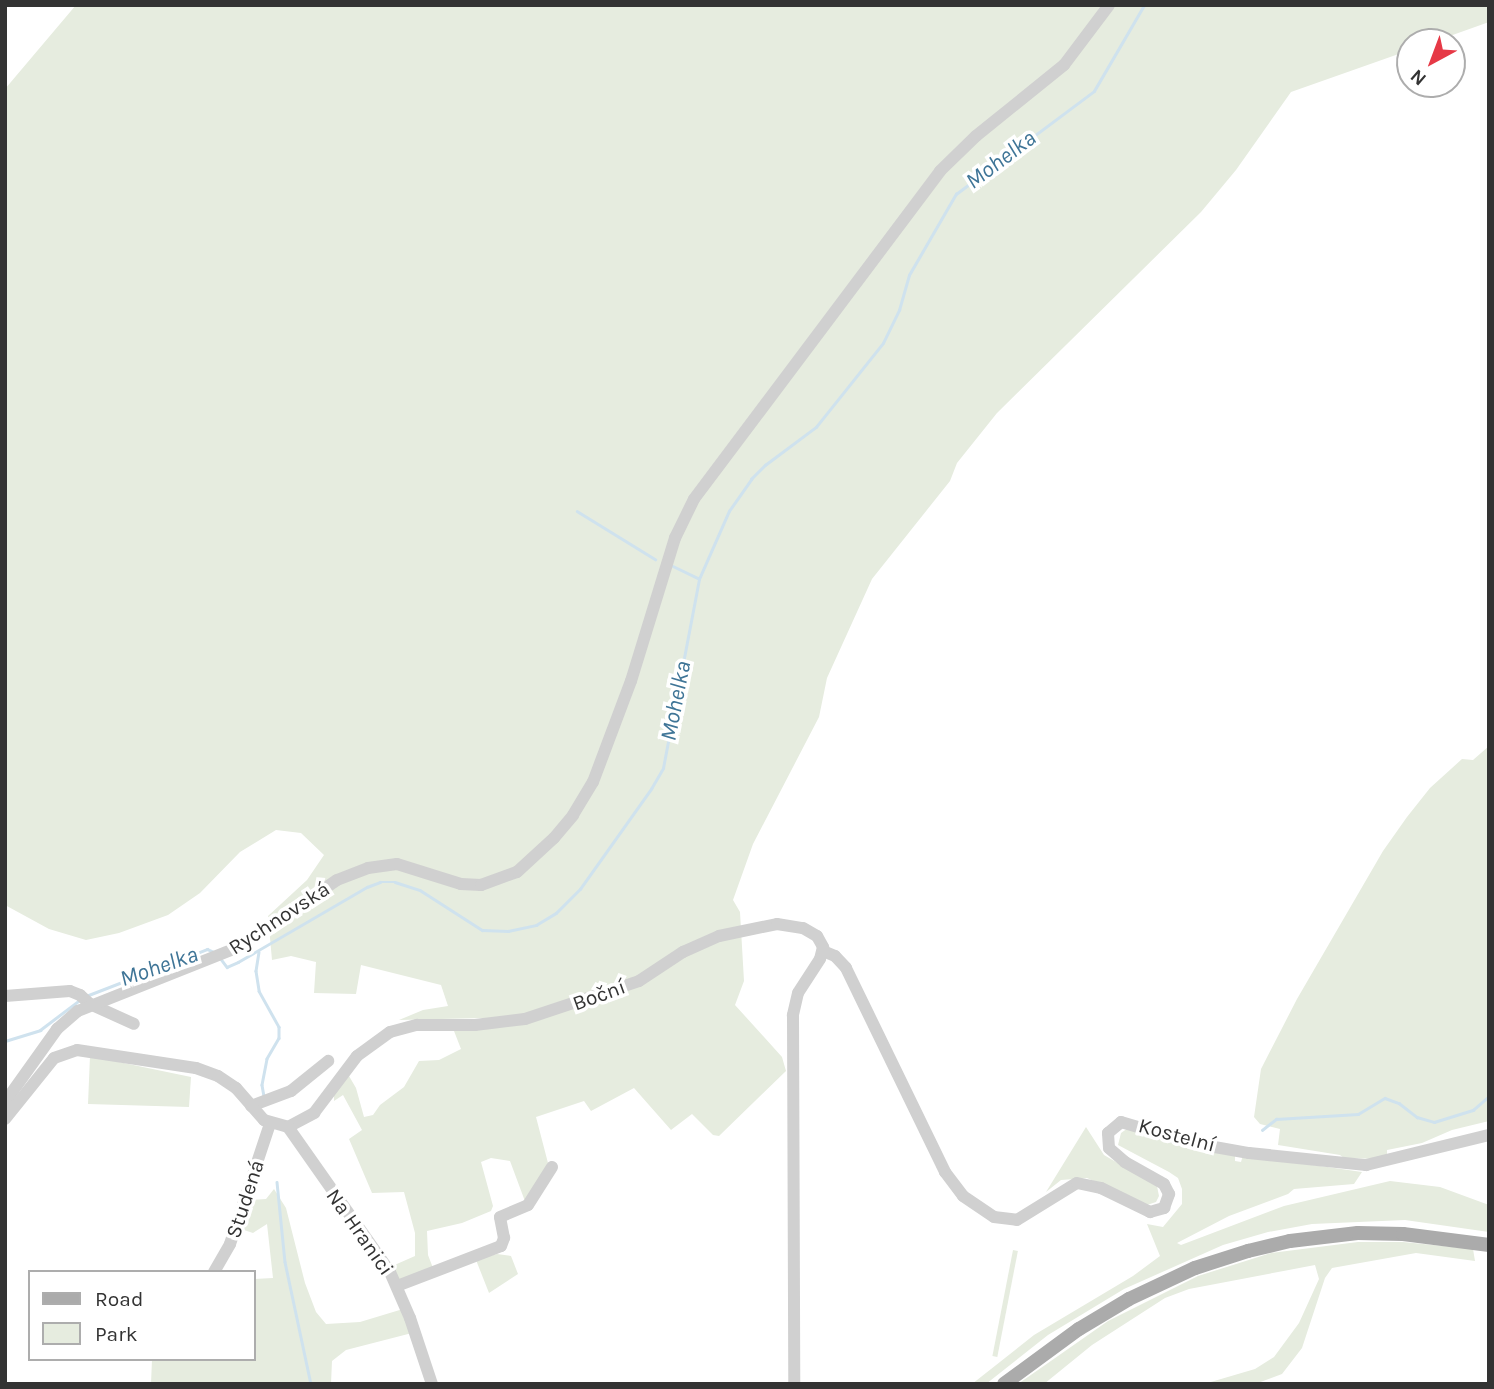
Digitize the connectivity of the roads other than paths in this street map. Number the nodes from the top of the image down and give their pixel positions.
1 (1109, 5) edge
2 (823, 951) junction
3 (5, 996) edge
4 (86, 1000) junction
5 (134, 1024) dead end
6 (328, 1061) dead end
7 (5, 1101) edge
8 (251, 1105) junction
9 (5, 1119) edge
10 (270, 1124) junction
11 (288, 1127) junction
12 (1489, 1135) edge
13 (552, 1167) dead end
14 (1489, 1245) edge
15 (215, 1270) edge
16 (397, 1286) junction
17 (432, 1384) edge
18 (794, 1384) edge
19 (1004, 1384) edge

1 - 4 street, Rychnovská
2 - 11 street, Boční
2 - 12 street, Kostelní
2 - 18 street
3 - 4 street
4 - 5 street
4 - 7 street, Rychnovská
6 - 8 street
8 - 9 street
8 - 10 street
10 - 11 street
10 - 15 street, Studená
11 - 16 street, Na Hranici
13 - 16 street
14 - 19 main road
16 - 17 street, Na Hranici

